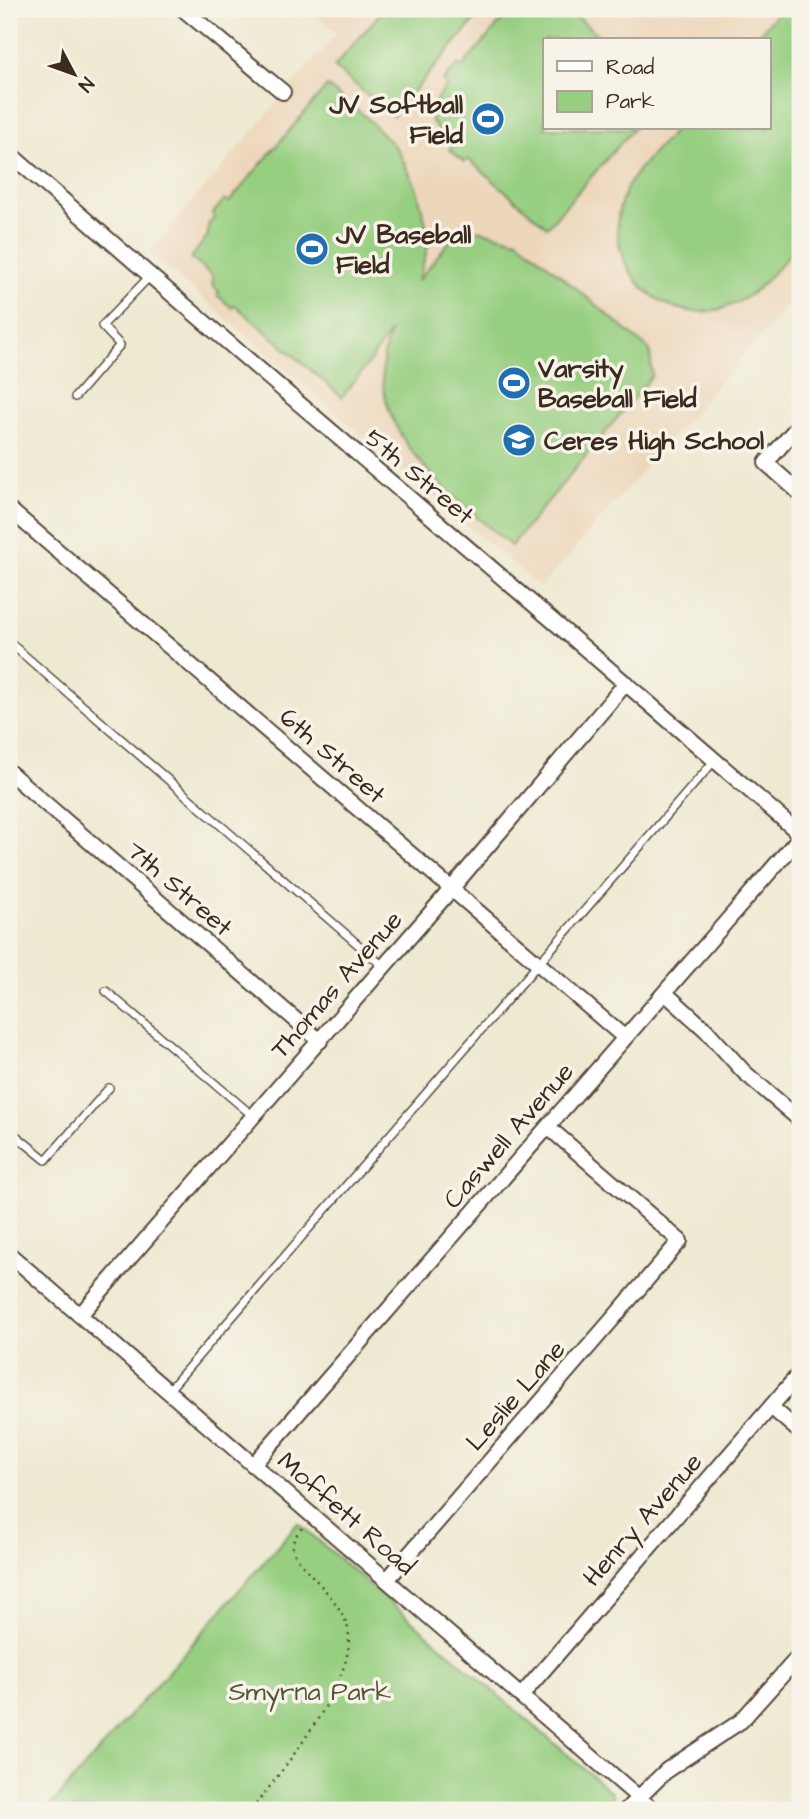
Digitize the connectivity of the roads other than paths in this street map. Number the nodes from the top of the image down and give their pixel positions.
1 (183, 9) edge
2 (283, 92) dead end
3 (9, 153) edge
4 (150, 276) junction
5 (75, 397) dead end
6 (800, 424) edge
7 (800, 493) edge
8 (9, 509) edge
9 (9, 642) edge
10 (626, 683) junction
11 (715, 760) junction
12 (9, 772) edge
13 (800, 836) edge
14 (451, 889) junction
15 (538, 964) junction
16 (384, 967) junction
17 (106, 991) dead end
18 (665, 993) junction
19 (625, 1038) junction
20 (320, 1041) junction
21 (109, 1088) dead end
22 (254, 1117) junction
23 (800, 1120) edge
24 (548, 1127) junction
25 (9, 1130) edge
26 (9, 1254) edge
27 (80, 1315) junction
28 (800, 1373) edge
29 (168, 1391) junction
30 (771, 1407) junction
31 (800, 1432) edge
32 (253, 1465) junction
33 (387, 1580) junction
34 (800, 1655) edge
35 (521, 1696) junction
36 (638, 1797) junction
37 (626, 1810) edge
38 (653, 1810) edge

1 - 2 street
3 - 4 street, 5th Street
4 - 5 lane
4 - 10 street, 5th Street
6 - 7 street
8 - 14 street, 6th Street
9 - 16 lane
10 - 11 street, 5th Street
10 - 14 street, Thomas Avenue
11 - 13 street, 5th Street
11 - 15 lane
12 - 20 street, 7th Street
13 - 18 street, Caswell Avenue
14 - 15 street, 6th Street
14 - 16 street, Thomas Avenue
15 - 19 street, 6th Street
15 - 29 lane
16 - 20 street, Thomas Avenue
17 - 22 lane
18 - 19 street, Caswell Avenue
18 - 23 street
19 - 24 street, Caswell Avenue
20 - 22 street, Thomas Avenue
21 - 25 lane
22 - 27 street, Thomas Avenue
24 - 32 street, Caswell Avenue
24 - 33 street, Leslie Lane
26 - 27 street, Moffett Road
27 - 29 street, Moffett Road
28 - 30 street, Henry Avenue
29 - 32 street, Moffett Road
30 - 31 street
30 - 35 street, Henry Avenue
32 - 33 street, Moffett Road
33 - 35 street, Moffett Road
34 - 36 street
35 - 36 street, Moffett Road
36 - 37 street
36 - 38 street, Moffett Road

